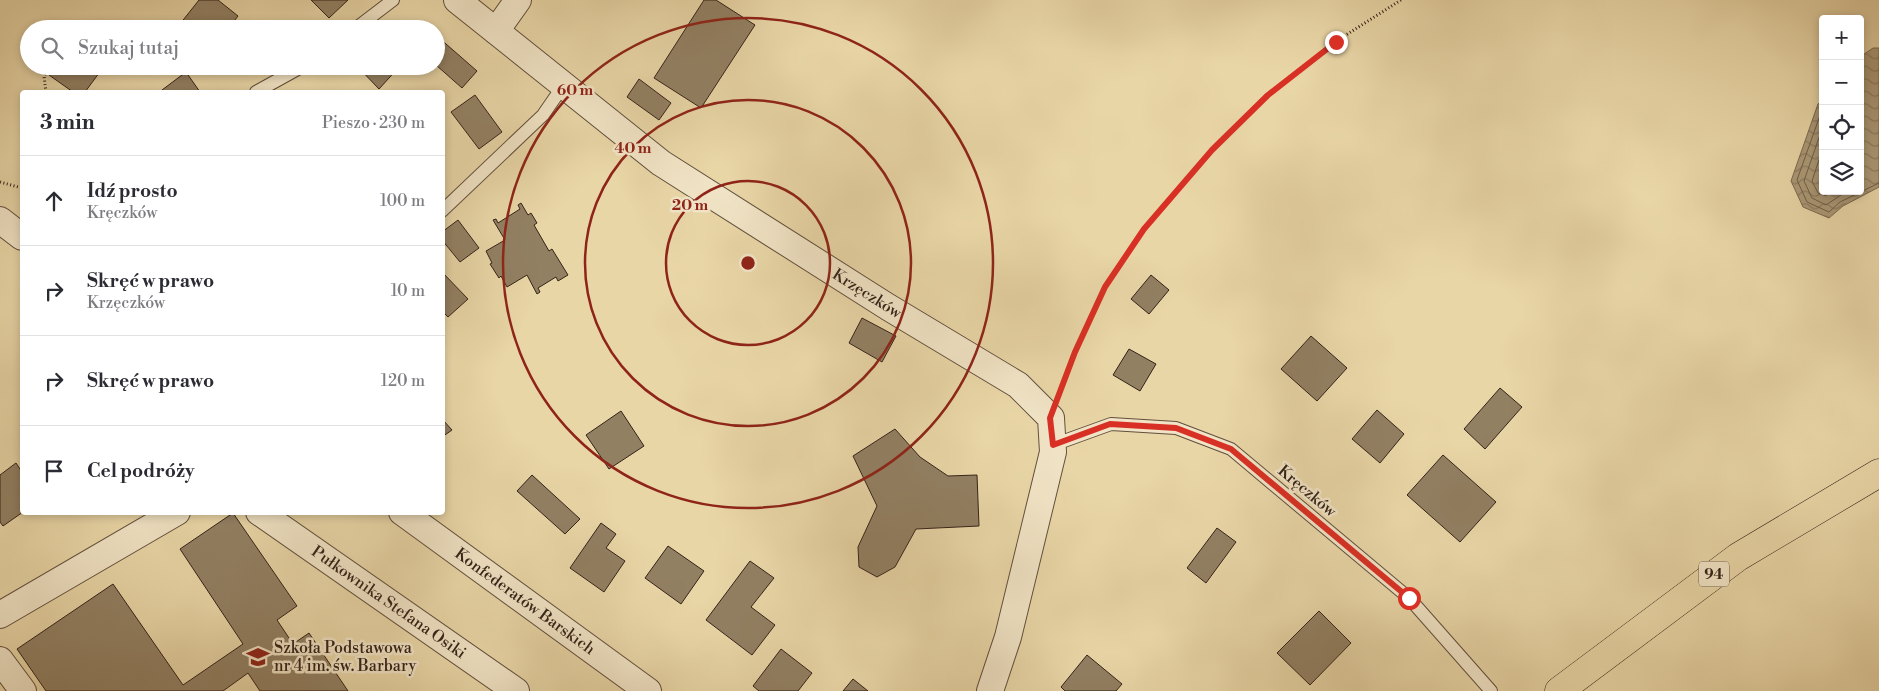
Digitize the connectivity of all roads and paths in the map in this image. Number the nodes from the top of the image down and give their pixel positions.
1 (393, 0) edge
2 (457, 0) edge
3 (518, 0) edge
4 (1401, 0) edge
5 (367, 20) edge
6 (496, 31) junction
7 (45, 75) edge
8 (287, 75) edge
9 (563, 86) junction
10 (46, 90) edge
11 (260, 90) edge
12 (0, 182) edge
13 (20, 187) edge
14 (445, 208) edge
15 (0, 220) edge
16 (20, 235) edge
17 (1050, 418) junction
18 (1053, 445) junction
19 (1879, 473) edge
20 (173, 515) edge
21 (264, 515) edge
22 (406, 515) edge
23 (0, 615) edge
24 (0, 660) edge
25 (22, 691) edge
26 (516, 691) edge
27 (648, 691) edge
28 (990, 691) edge
29 (1491, 691) edge
30 (1559, 691) edge

1 - 5 lane
2 - 6 street, Krzęczków
3 - 6 street
4 - 17 path
6 - 9 street, Krzęczków
7 - 10 path
8 - 11 lane
9 - 14 lane
9 - 17 street, Krzęczków
12 - 13 path
15 - 16 street
17 - 18 street
18 - 28 street
18 - 29 lane, Kręczków
19 - 30 main road, 94
20 - 23 street
21 - 26 street, Pułkownika Stefana Osiki
22 - 27 street, Konfederatów Barskich
24 - 25 street

